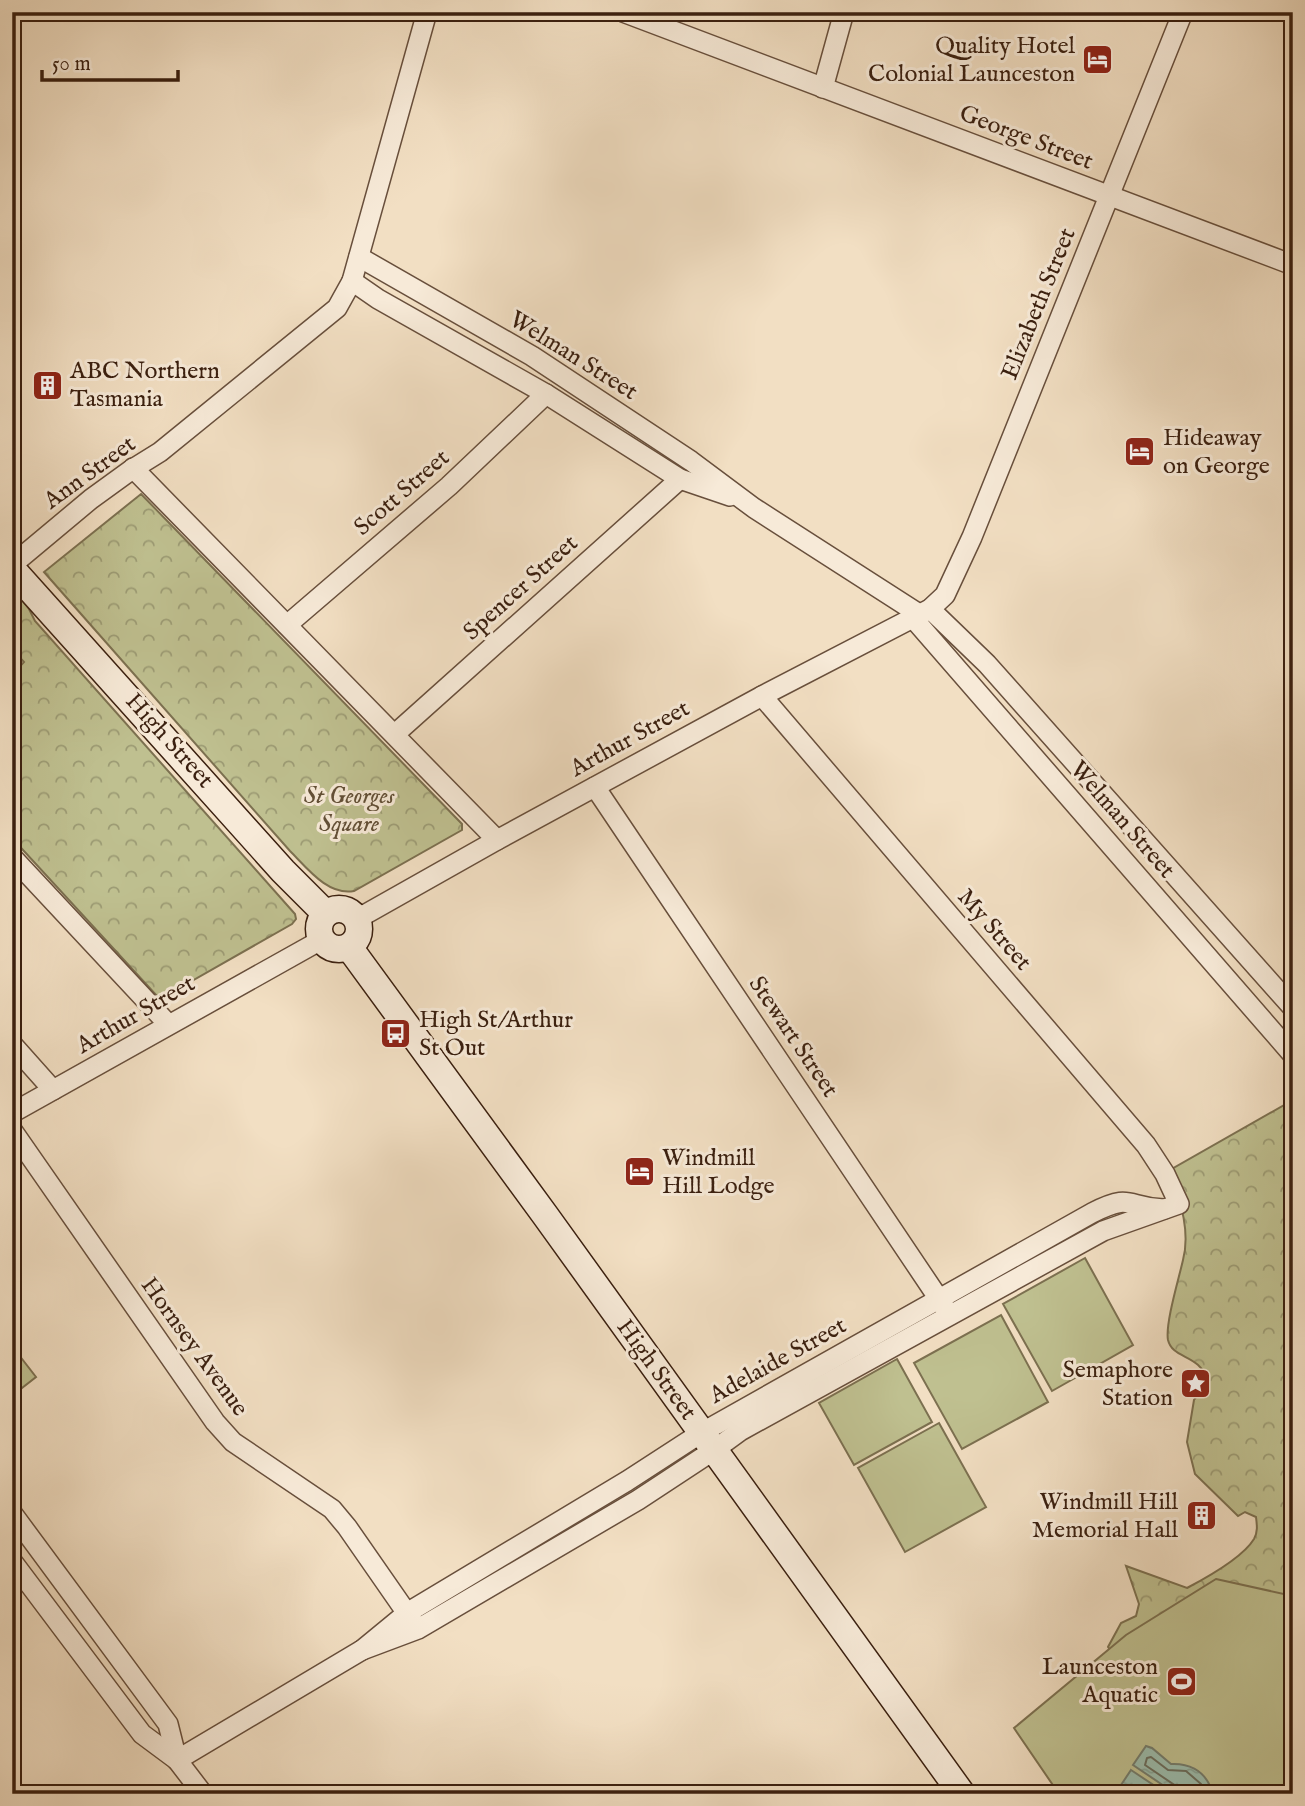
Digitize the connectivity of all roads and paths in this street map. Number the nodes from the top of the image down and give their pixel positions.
1 (427, 12) edge
2 (623, 12) edge
3 (844, 12) edge
4 (1183, 12) edge
5 (823, 88) junction
6 (1109, 196) junction
7 (359, 257) junction
8 (1293, 265) edge
9 (352, 281) junction
10 (546, 394) junction
11 (133, 468) junction
12 (680, 479) junction
13 (754, 508) junction
14 (12, 567) edge
15 (921, 614) junction
16 (287, 625) junction
17 (761, 696) junction
18 (395, 734) junction
19 (596, 787) junction
20 (497, 840) junction
21 (12, 858) edge
22 (326, 913) junction
23 (357, 919) junction
24 (321, 940) junction
25 (349, 947) junction
26 (1293, 1008) edge
27 (168, 1024) junction
28 (12, 1044) edge
29 (1293, 1055) edge
30 (53, 1090) junction
31 (12, 1113) edge
32 (12, 1130) edge
33 (1171, 1207) junction
34 (1092, 1213) junction
35 (1066, 1228) junction
36 (1103, 1231) junction
37 (1076, 1246) junction
38 (1019, 1254) junction
39 (1029, 1272) junction
40 (944, 1307) junction
41 (708, 1441) junction
42 (628, 1481) junction
43 (638, 1500) junction
44 (12, 1513) edge
45 (561, 1533) junction
46 (12, 1561) edge
47 (413, 1621) junction
48 (177, 1760) junction
49 (960, 1793) edge
50 (203, 1794) edge

1 - 7 street, Ann Street
2 - 5 street, George Street
3 - 5 street
4 - 6 street, Elizabeth Street
5 - 6 street, George Street
6 - 8 street, George Street
6 - 15 street, Elizabeth Street
7 - 9 street, Ann Street
7 - 13 street, Welman Street
9 - 10 street, Welman Street
9 - 11 street, Ann Street
10 - 12 street, Welman Street
10 - 16 street, Scott Street
11 - 14 street, Ann Street
11 - 16 street
12 - 13 street, Welman Street
12 - 18 street, Spencer Street
13 - 15 street, Welman Street
14 - 22 main road, High Street
15 - 17 street, Arthur Street
15 - 26 street, Welman Street
15 - 29 street, Welman Street
16 - 18 street
17 - 19 street, Arthur Street
17 - 33 street, My Street
18 - 20 street
19 - 20 street, Arthur Street
19 - 40 street, Stewart Street
20 - 23 street, Arthur Street
21 - 27 street
22 - 23 main road
22 - 24 main road
23 - 25 main road
24 - 25 main road
24 - 27 street, Arthur Street
25 - 41 main road, High Street
27 - 30 street, Arthur Street
28 - 30 street
30 - 31 street, Arthur Street
32 - 47 street, Hornsey Avenue
33 - 34 street, Adelaide Street
33 - 36 street, Adelaide Street
34 - 35 street, Adelaide Street
34 - 36 street
35 - 37 street
35 - 38 street, Adelaide Street
36 - 37 street, Adelaide Street
37 - 39 street, Adelaide Street
38 - 39 street
38 - 40 street, Adelaide Street
39 - 40 street, Adelaide Street
40 - 41 street, Adelaide Street
41 - 42 street, Adelaide Street
41 - 43 street, Adelaide Street
41 - 49 main road, High Street
42 - 43 street
42 - 45 street, Adelaide Street
43 - 45 street, Adelaide Street
44 - 48 street
45 - 47 street, Adelaide Street
46 - 48 street
47 - 48 street, Adelaide Street
48 - 50 street

